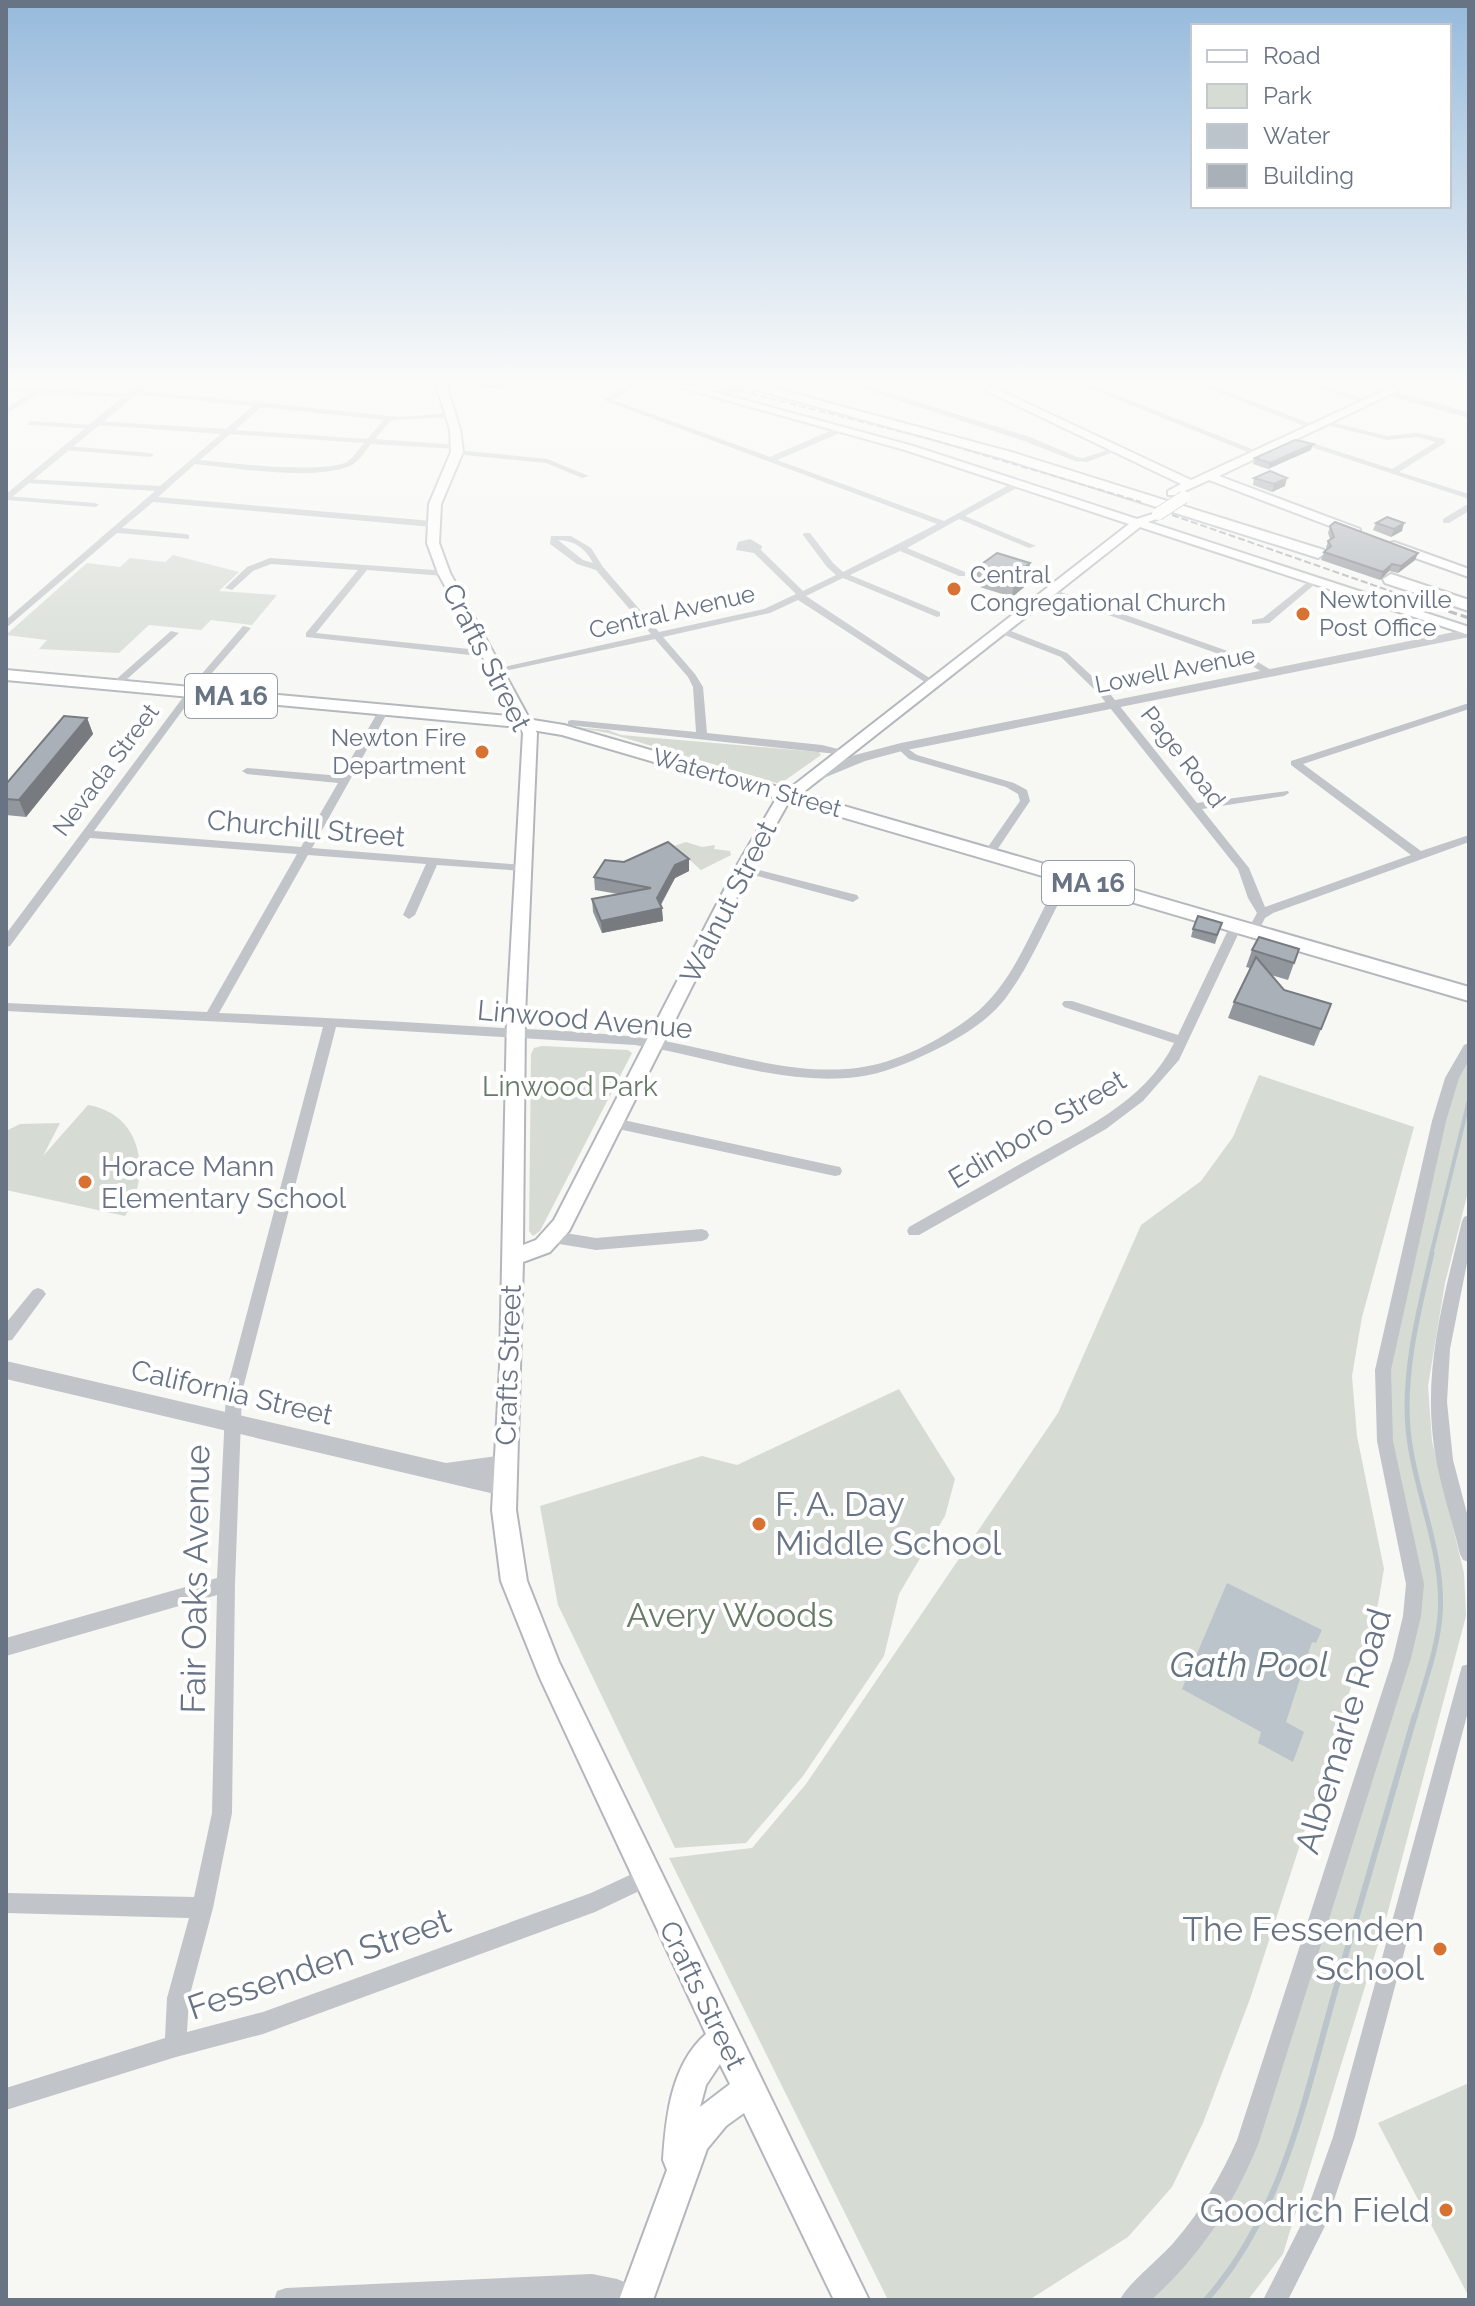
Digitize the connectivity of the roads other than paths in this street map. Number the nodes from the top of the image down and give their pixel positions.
1 (158, 493) edge
2 (439, 493) edge
3 (859, 493) edge
4 (1002, 493) edge
5 (1057, 493) edge
6 (1131, 493) edge
7 (1151, 493) edge
8 (1182, 493) edge
9 (1183, 493) edge
10 (1253, 493) edge
11 (1178, 495) junction
12 (7, 498) edge
13 (152, 499) junction
14 (95, 505) dead end
15 (1469, 507) edge
16 (959, 516) junction
17 (1148, 516) junction
18 (1446, 521) dead end
19 (432, 524) junction
20 (945, 524) junction
21 (115, 530) junction
22 (807, 535) dead end
23 (186, 537) dead end
24 (1032, 546) dead end
25 (900, 548) junction
26 (756, 550) dead end
27 (365, 567) junction
28 (599, 568) junction
29 (444, 573) junction
30 (1469, 573) edge
31 (962, 574) dead end
32 (842, 575) junction
33 (1317, 579) junction
34 (229, 588) dead end
35 (1052, 592) junction
36 (801, 595) junction
37 (1469, 596) edge
38 (1469, 606) edge
39 (937, 614) dead end
40 (1255, 622) dead end
41 (6, 625) edge
42 (246, 628) dead end
43 (1000, 630) junction
44 (1469, 632) edge
45 (174, 633) dead end
46 (657, 636) junction
47 (488, 654) junction
48 (498, 671) junction
49 (1271, 673) junction
50 (6, 675) edge
51 (931, 683) junction
52 (115, 685) junction
53 (191, 692) junction
54 (1114, 704) junction
55 (1469, 706) edge
56 (384, 710) junction
57 (527, 723) junction
58 (572, 723) dead end
59 (702, 737) junction
60 (848, 748) junction
61 (895, 749) junction
62 (247, 771) dead end
63 (345, 780) junction
64 (807, 780) junction
65 (1284, 793) dead end
66 (789, 795) junction
67 (1194, 807) junction
68 (86, 834) junction
69 (1469, 838) edge
70 (304, 852) junction
71 (989, 854) junction
72 (1420, 856) junction
73 (433, 862) junction
74 (523, 868) junction
75 (743, 869) junction
76 (1067, 877) junction
77 (853, 898) dead end
78 (409, 915) dead end
79 (1251, 923) junction
80 (6, 943) edge
81 (1469, 994) edge
82 (1068, 1004) dead end
83 (6, 1007) edge
84 (210, 1018) junction
85 (330, 1025) junction
86 (516, 1034) junction
87 (1182, 1041) junction
88 (655, 1044) junction
89 (1469, 1048) edge
90 (614, 1123) junction
91 (835, 1171) dead end
92 (1469, 1221) edge
93 (914, 1231) dead end
94 (702, 1235) dead end
95 (553, 1237) junction
96 (513, 1257) junction
97 (38, 1294) dead end
98 (6, 1335) edge
99 (6, 1370) edge
100 (232, 1422) junction
101 (504, 1476) junction
102 (1469, 1554) edge
103 (226, 1584) junction
104 (6, 1647) edge
105 (1469, 1673) edge
106 (647, 1877) junction
107 (6, 1903) edge
108 (203, 1908) junction
109 (724, 2038) junction
110 (176, 2046) junction
111 (749, 2090) junction
112 (6, 2099) edge
113 (678, 2179) junction
114 (636, 2299) edge
115 (286, 2300) edge
116 (852, 2300) edge
117 (1132, 2300) edge
118 (1275, 2300) edge

1 - 13 street
2 - 19 main road, Crafts Street
3 - 20 street
4 - 16 street, Central Avenue
5 - 17 main road
6 - 7 highway
8 - 11 main road
9 - 11 main road, Walnut Street
10 - 30 main road
11 - 17 main road, Walnut Street, bridge
12 - 14 street
13 - 19 street
13 - 21 street
15 - 18 street
16 - 20 street, Central Avenue
16 - 24 street
17 - 33 main road
17 - 35 main road, Walnut Street
19 - 29 main road, Crafts Street
20 - 25 street, Central Avenue
21 - 23 street
21 - 41 street
22 - 32 street
25 - 31 street
25 - 32 street, Central Avenue
26 - 36 street
27 - 29 street
27 - 34 street
27 - 47 street
28 - 28 street
28 - 46 street
29 - 47 main road, Crafts Street
32 - 36 street, Central Avenue
32 - 39 street
33 - 40 street
33 - 44 main road
35 - 43 main road, Walnut Street
35 - 49 street
36 - 46 street, Central Avenue
36 - 51 street
37 - 38 highway
42 - 53 street, Nevada Street
43 - 51 main road, Walnut Street
43 - 54 street, Page Road
44 - 49 street, Lowell Avenue
45 - 52 street
46 - 48 street, Central Avenue
46 - 59 street
47 - 48 main road, Crafts Street
48 - 57 main road, Crafts Street
49 - 54 street, Lowell Avenue
50 - 52 main road, Watertown Street / MA 16
51 - 60 main road, Walnut Street
52 - 53 main road, Watertown Street / MA 16
53 - 56 main road, Watertown Street / MA 16
53 - 68 street, Nevada Street
54 - 61 street, Lowell Avenue
54 - 67 street, Page Road
55 - 72 street
56 - 57 main road, Watertown Street / MA 16
56 - 63 street
57 - 66 main road, Watertown Street / MA 16
57 - 74 main road, Crafts Street
58 - 59 street, Lowell Avenue
59 - 60 street, Lowell Avenue
60 - 61 street, Lowell Avenue
60 - 64 main road, Walnut Street
61 - 64 street, Lowell Avenue
61 - 71 street
62 - 63 street
63 - 70 street
64 - 66 main road, Walnut Street
65 - 67 street
66 - 71 main road, Watertown Street / MA 16
66 - 75 main road, Walnut Street
67 - 79 street, Page Road
68 - 70 street, Churchill Street
68 - 80 street, Nevada Street
69 - 72 street
70 - 73 street, Churchill Street
70 - 84 street
71 - 76 main road, Watertown Street / MA 16
72 - 79 street
73 - 74 street, Churchill Street
73 - 78 street
74 - 86 main road, Crafts Street
75 - 77 street
75 - 88 main road, Walnut Street
76 - 79 main road, Watertown Street / MA 16
76 - 88 street, Linwood Avenue
79 - 81 main road, Watertown Street / MA 16
79 - 87 street, Edinboro Street
82 - 87 street
83 - 84 street, Linwood Avenue
84 - 85 street, Linwood Avenue
85 - 86 street, Linwood Avenue
85 - 100 street, Fair Oaks Avenue
86 - 88 street, Linwood Avenue
86 - 96 main road, Crafts Street
87 - 93 street, Edinboro Street
88 - 90 main road, Walnut Street
89 - 117 street, Albemarle Road
90 - 91 street
90 - 95 main road, Walnut Street
92 - 102 street
94 - 95 street
95 - 96 main road
96 - 101 main road, Crafts Street
97 - 98 street
99 - 100 street, California Street
100 - 101 street, California Street
100 - 103 street, Fair Oaks Avenue
101 - 106 main road, Crafts Street
103 - 104 street
103 - 108 street, Fair Oaks Avenue
105 - 118 street
106 - 109 main road, Crafts Street
106 - 110 street, Fessenden Street
107 - 108 street
108 - 110 street, Fair Oaks Avenue
109 - 111 main road, Crafts Street
109 - 113 main road
110 - 112 street, Fessenden Street
111 - 113 main road
111 - 116 main road, Crafts Street
113 - 114 main road
114 - 115 street

